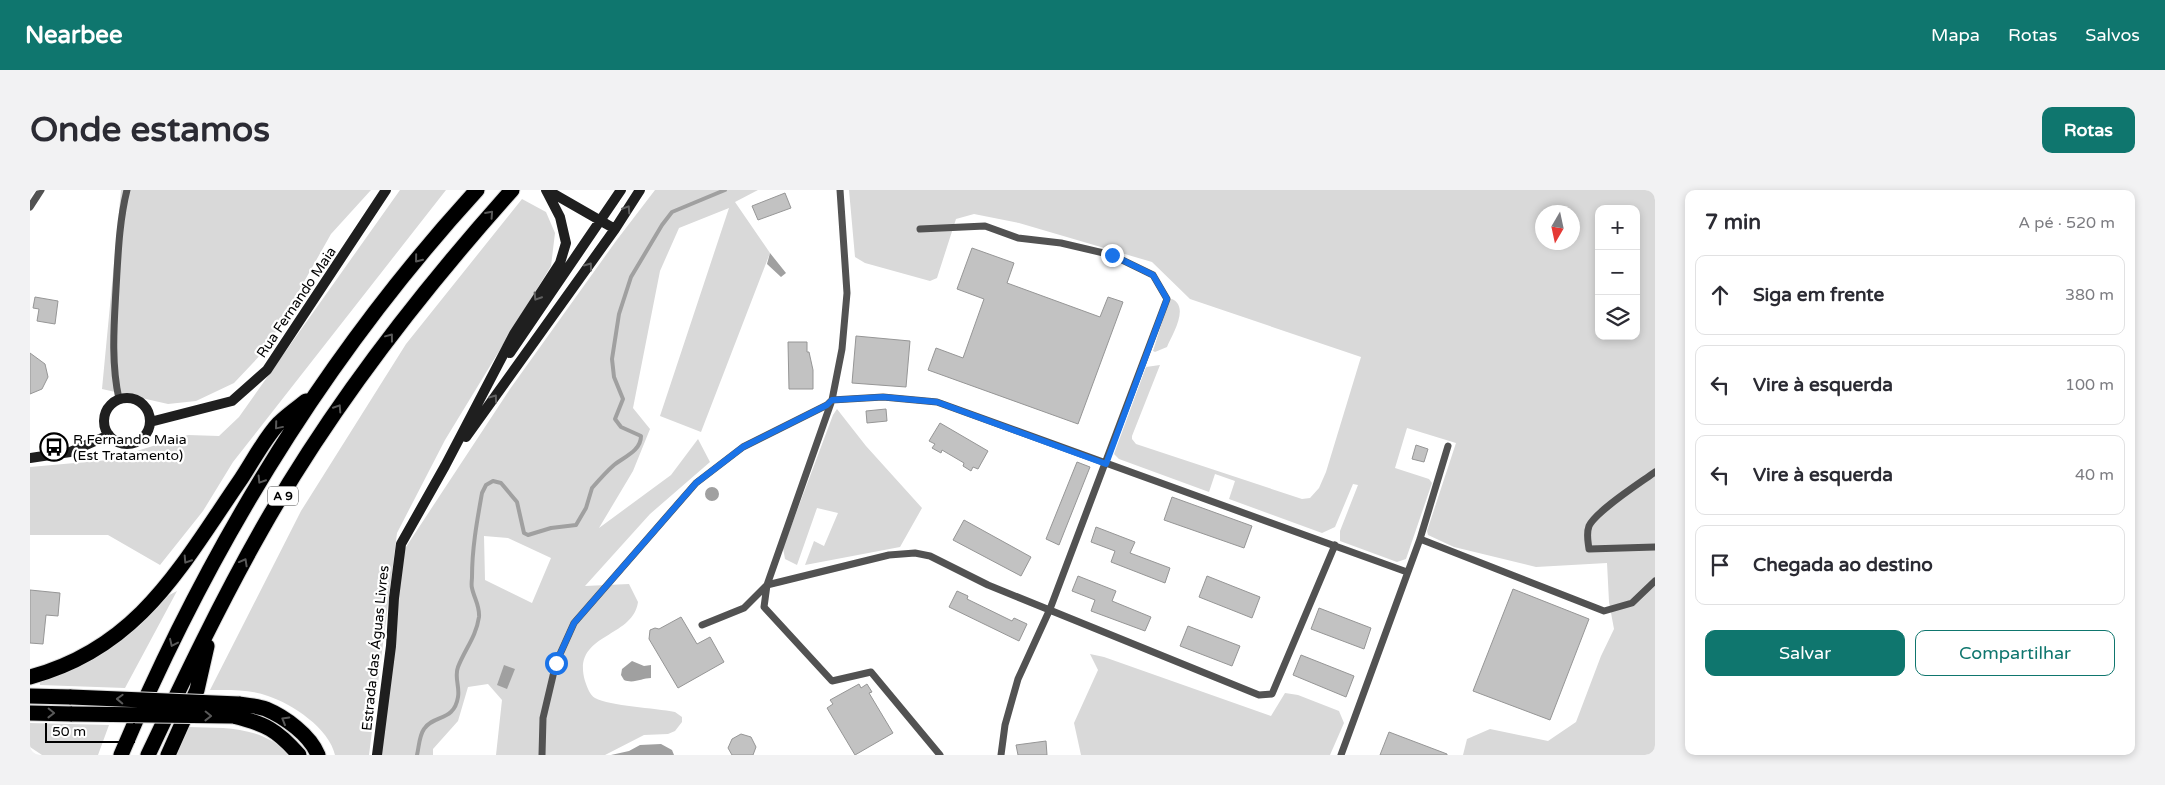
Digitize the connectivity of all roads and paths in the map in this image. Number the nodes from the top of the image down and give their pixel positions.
1 (40, 190) edge
2 (127, 190) edge
3 (386, 190) edge
4 (476, 190) edge
5 (512, 190) edge
6 (547, 190) edge
7 (621, 190) edge
8 (640, 190) edge
9 (840, 190) edge
10 (30, 207) edge
11 (600, 220) junction
12 (615, 229) junction
13 (920, 229) dead end
14 (315, 394) junction
15 (480, 398) junction
16 (119, 399) junction
17 (832, 400) junction
18 (150, 422) junction
19 (109, 435) junction
20 (1448, 446) dead end
21 (30, 458) edge
22 (1106, 464) junction
23 (445, 466) junction
24 (1655, 472) edge
25 (1420, 538) junction
26 (1335, 545) junction
27 (1655, 547) edge
28 (1407, 572) junction
29 (1655, 581) edge
30 (767, 585) junction
31 (1050, 609) junction
32 (212, 620) junction
33 (702, 625) dead end
34 (30, 677) edge
35 (30, 696) edge
36 (236, 710) junction
37 (30, 713) edge
38 (121, 755) edge
39 (148, 755) edge
40 (168, 755) edge
41 (299, 755) edge
42 (318, 755) edge
43 (377, 755) edge
44 (542, 755) edge
45 (940, 755) edge
46 (1001, 755) edge
47 (1341, 755) edge

1 - 10 lane
2 - 16 lane
3 - 18 main road, Rua Fernando Maia
4 -> 14 highway, A 9
32 -> 5 highway, A 9
6 - 11 main road
6 -> 15 main road
7 - 11 main road
12 -> 8 main road
9 - 17 lane
11 - 12 main road
11 - 15 main road
23 -> 12 main road
13 - 22 lane
14 -> 34 highway
14 -> 38 highway, A 9
15 - 23 main road
16 - 18 main road
16 - 19 main road
17 - 22 lane
17 - 30 lane
17 - 44 lane
18 - 19 main road
19 - 21 main road
20 - 25 lane
22 - 26 lane
22 - 31 lane
23 - 43 main road, Estrada das Águas Livres
24 - 27 lane
25 - 28 lane
25 - 29 lane
26 - 28 lane
26 - 31 lane
28 - 47 lane
30 - 31 lane
30 - 33 lane
30 - 45 lane
31 - 46 lane
32 - 39 highway, A 9
32 - 40 highway
36 -> 35 highway, bridge
37 -> 36 highway, bridge
36 - 41 highway
42 -> 36 highway

